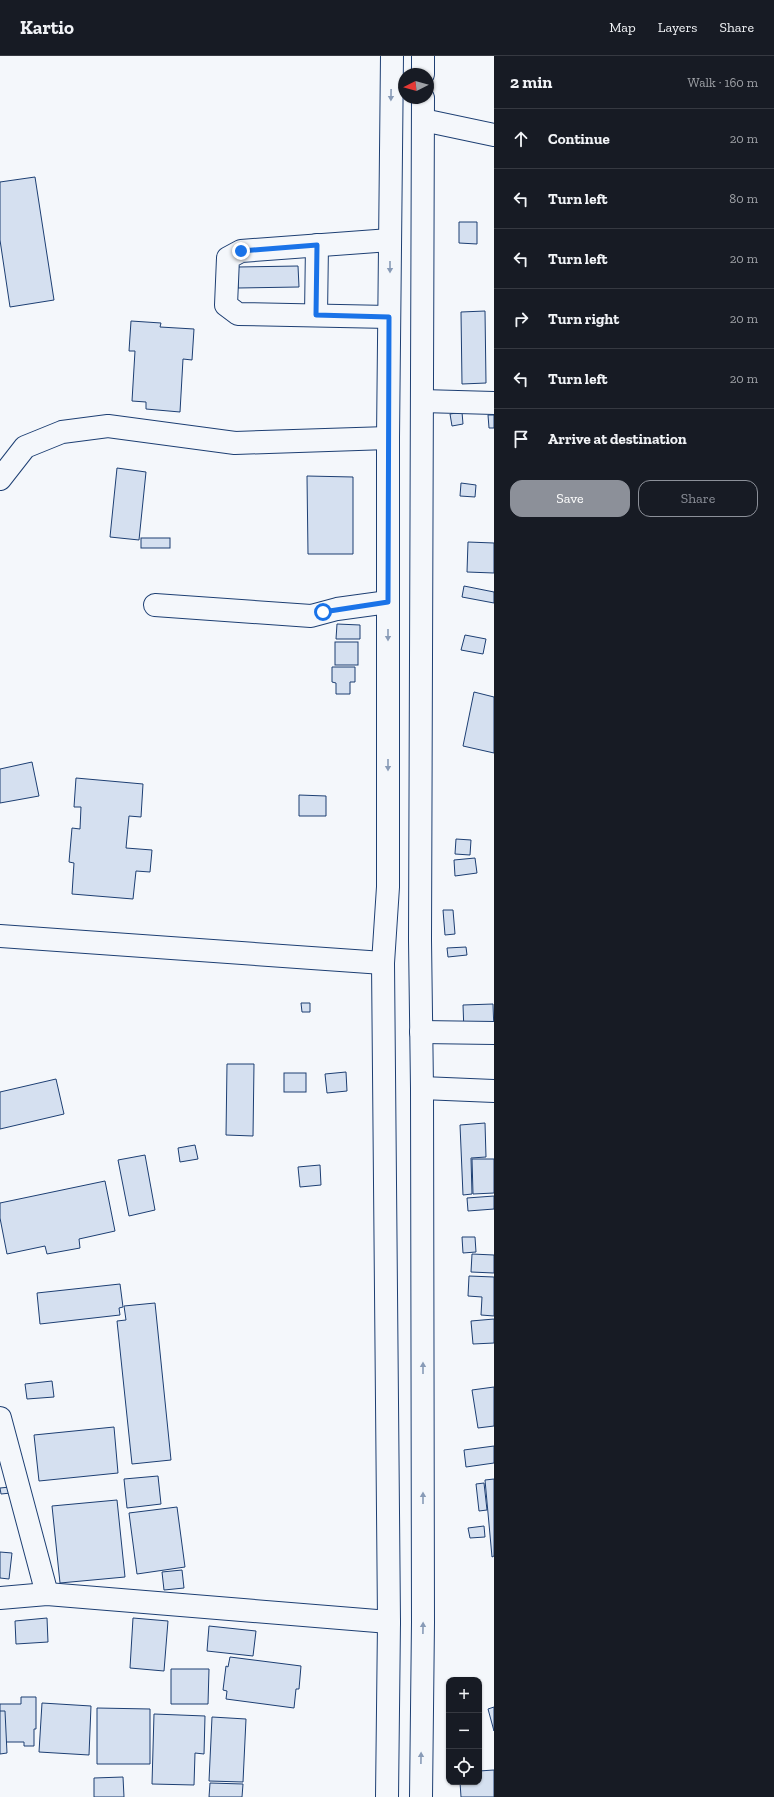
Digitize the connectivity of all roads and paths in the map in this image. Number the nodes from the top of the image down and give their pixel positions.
1 (392, 56) edge
2 (423, 56) edge
3 (423, 68) edge
4 (423, 104) edge
5 (423, 120) junction
6 (494, 135) edge
7 (390, 240) junction
8 (317, 245) junction
9 (316, 315) junction
10 (389, 317) junction
11 (422, 401) junction
12 (494, 403) edge
13 (388, 438) junction
14 (0, 479) edge
15 (388, 602) junction
16 (155, 605) dead end
17 (0, 936) edge
18 (383, 963) junction
19 (421, 1032) junction
20 (494, 1033) edge
21 (422, 1088) junction
22 (494, 1091) edge
23 (0, 1418) edge
24 (47, 1594) junction
25 (0, 1598) edge
26 (389, 1622) junction
27 (387, 1797) edge
28 (421, 1797) edge

1 -> 7 main road
2 - 3 main road
4 - 5 main road
5 - 6 main road
5 - 11 main road
7 - 8 main road
7 -> 10 main road
8 - 9 main road
8 - 9 main road
9 - 10 main road
10 - 13 main road
11 - 12 main road
11 - 19 main road
13 - 14 main road
13 - 15 main road
15 - 16 main road
15 -> 18 main road
17 - 18 main road
18 - 26 main road
19 - 20 main road
19 - 21 main road
21 - 22 main road
28 -> 21 main road
23 - 24 main road
24 - 25 main road
24 - 26 main road
26 - 27 main road

